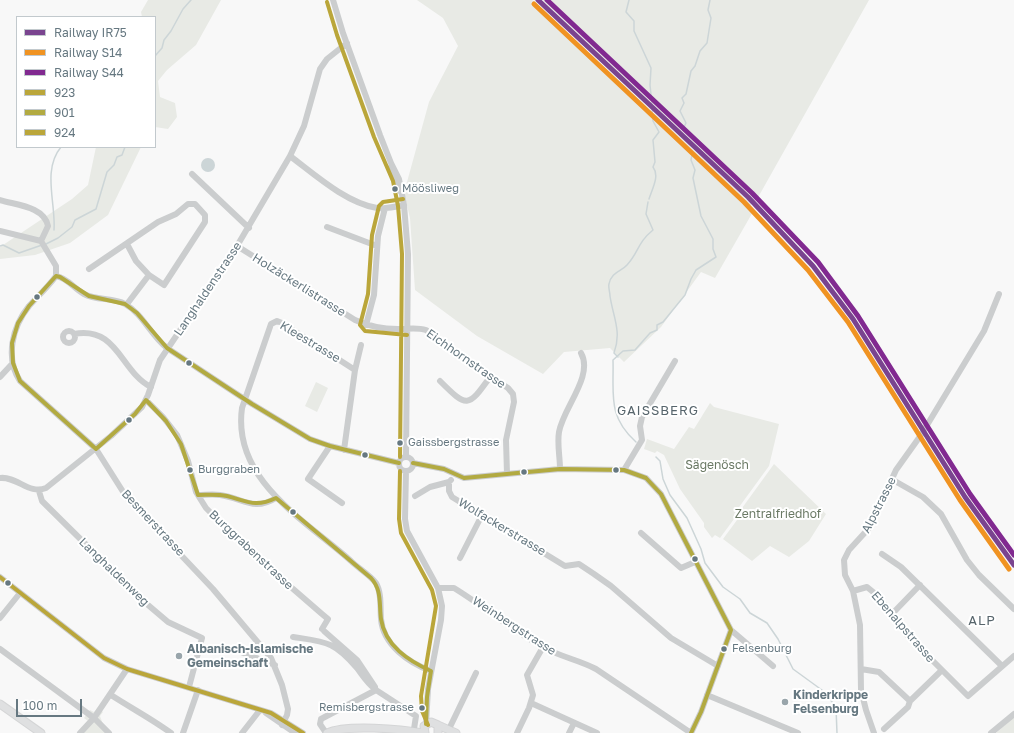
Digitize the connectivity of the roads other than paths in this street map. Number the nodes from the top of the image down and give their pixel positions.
1 (333, 0) edge
2 (347, 43) junction
3 (290, 156) junction
4 (192, 174) dead end
5 (0, 200) edge
6 (404, 205) junction
7 (385, 208) junction
8 (327, 226) dead end
9 (249, 228) junction
10 (0, 232) edge
11 (43, 244) junction
12 (127, 244) junction
13 (238, 246) junction
14 (377, 246) junction
15 (89, 269) dead end
16 (149, 275) junction
17 (56, 276) junction
18 (999, 294) dead end
19 (127, 304) junction
20 (366, 325) junction
21 (408, 329) junction
22 (74, 334) dead end
23 (361, 345) dead end
24 (167, 348) junction
25 (581, 353) dead end
26 (674, 361) dead end
27 (12, 364) junction
28 (355, 370) junction
29 (490, 376) junction
30 (0, 377) edge
31 (440, 381) dead end
32 (151, 387) junction
33 (245, 399) junction
34 (146, 400) junction
35 (330, 446) junction
36 (96, 449) junction
37 (344, 450) junction
38 (406, 457) junction
39 (399, 463) junction
40 (412, 463) junction
41 (560, 469) junction
42 (624, 470) junction
43 (406, 471) junction
44 (507, 474) junction
45 (454, 475) junction
46 (0, 478) edge
47 (893, 480) junction
48 (449, 482) junction
49 (39, 491) junction
50 (198, 495) junction
51 (415, 496) dead end
52 (276, 498) junction
53 (342, 503) dead end
54 (482, 515) junction
55 (641, 532) dead end
56 (882, 554) dead end
57 (460, 558) dead end
58 (695, 562) junction
59 (0, 578) edge
60 (920, 585) junction
61 (438, 588) junction
62 (853, 591) junction
63 (20, 593) junction
64 (1014, 609) edge
65 (892, 614) junction
66 (0, 618) edge
67 (731, 630) junction
68 (293, 637) dead end
69 (543, 647) junction
70 (0, 649) edge
71 (233, 649) dead end
72 (1014, 656) edge
73 (275, 665) junction
74 (718, 666) junction
75 (773, 666) dead end
76 (1002, 666) junction
77 (127, 669) junction
78 (861, 669) junction
79 (431, 671) junction
80 (941, 671) junction
81 (476, 673) dead end
82 (189, 687) junction
83 (198, 690) junction
84 (376, 690) junction
85 (111, 694) junction
86 (707, 695) junction
87 (910, 701) junction
88 (531, 703) junction
89 (0, 704) edge
90 (428, 709) junction
91 (260, 710) junction
92 (1014, 714) edge
93 (94, 718) junction
94 (283, 723) junction
95 (574, 723) junction
96 (437, 727) edge
97 (425, 729) edge
98 (884, 729) dead end
99 (411, 730) edge
100 (453, 731) edge
101 (41, 733) edge
102 (80, 733) edge
103 (109, 733) edge
104 (171, 733) edge
105 (183, 733) edge
106 (242, 733) edge
107 (295, 733) edge
108 (303, 733) edge
109 (326, 733) edge
110 (442, 733) edge
111 (517, 733) edge
112 (569, 733) edge
113 (597, 733) edge
114 (691, 733) edge
115 (798, 733) edge
116 (874, 733) edge
117 (992, 733) edge

1 - 2 street
2 - 3 street, Langhaldenstrasse
2 - 6 street
3 - 7 street
3 - 9 street, Langhaldenstrasse
4 - 9 street
5 - 11 street
6 - 7 street
6 - 21 street
7 - 14 street
8 - 14 street
9 - 13 street, Langhaldenstrasse
10 - 11 street
11 - 17 street
12 - 15 street
12 - 16 street
12 - 16 street
13 - 20 street, Holzäckerlistrasse
13 - 24 street, Langhaldenstrasse
14 - 20 street
16 - 19 street
17 - 19 street
17 - 27 street, Besmerstrasse
18 - 47 street, Alpstrasse
19 - 24 street
20 - 21 street, Holzäckerlistrasse
21 - 29 street, Eichhornstrasse
21 - 38 street
22 - 32 street
23 - 28 street, Kleestrasse
24 - 32 street, Langhaldenstrasse
24 - 33 street
25 - 41 street
26 - 42 street
27 - 30 street
27 - 36 street, Besmerstrasse
28 - 33 street, Kleestrasse
28 - 37 street, Kleestrasse
29 - 31 street
29 - 44 street, Eichhornstrasse
32 - 34 street, Langhaldenstrasse
33 - 35 street
33 - 52 street
34 - 36 street, Langhaldenstrasse
34 - 50 street, Burggrabenstrasse
35 - 37 street
35 - 53 street
36 - 49 street, Langhaldenstrasse
36 - 73 street, Besmerstrasse
37 - 39 street
38 - 39 street
38 - 40 street
39 - 43 street
40 - 43 street
40 - 45 street
41 - 42 street
41 - 44 street
42 - 58 street
43 - 61 street
44 - 45 street
45 - 48 street
46 - 49 street
47 - 62 street, Alpstrasse
47 - 64 street
48 - 51 street
48 - 54 street, Wolfackerstrasse
49 - 82 street, Langhaldenweg
50 - 52 street
50 - 84 street, Burggrabenstrasse
52 - 79 street
54 - 57 street
54 - 74 street, Wolfackerstrasse
55 - 58 street
56 - 60 street
58 - 67 street
59 - 63 street
60 - 65 street
60 - 76 street
61 - 69 street, Weinbergstrasse
61 - 79 street
62 - 65 street, Ebenalpstrasse
62 - 78 street, Alpstrasse
63 - 66 street
63 - 77 street
65 - 80 street, Ebenalpstrasse
67 - 74 street
67 - 75 street
68 - 84 street
69 - 88 street
69 - 114 street, Weinbergstrasse
70 - 93 street
71 - 73 street
72 - 76 street
73 - 94 street, Besmerstrasse
74 - 86 street
76 - 80 street, Ebenalpstrasse
77 - 82 street
77 - 85 street
78 - 87 street
78 - 116 street, Alpstrasse
79 - 90 street
80 - 87 street
81 - 100 street
82 - 83 street
83 - 91 street
83 - 105 street
84 - 99 street
84 - 109 street
85 - 93 street
85 - 104 street
86 - 114 street
86 - 115 street
87 - 98 street
88 - 95 street
88 - 111 street
89 - 101 main road
90 - 96 street
90 - 97 street
91 - 94 street
91 - 106 street
92 - 117 street
93 - 102 street
93 - 103 street
94 - 107 street
94 - 108 street
95 - 112 street
95 - 113 street
96 - 97 main road
96 - 100 main road
97 - 99 main road
99 - 109 main road
100 - 110 main road

